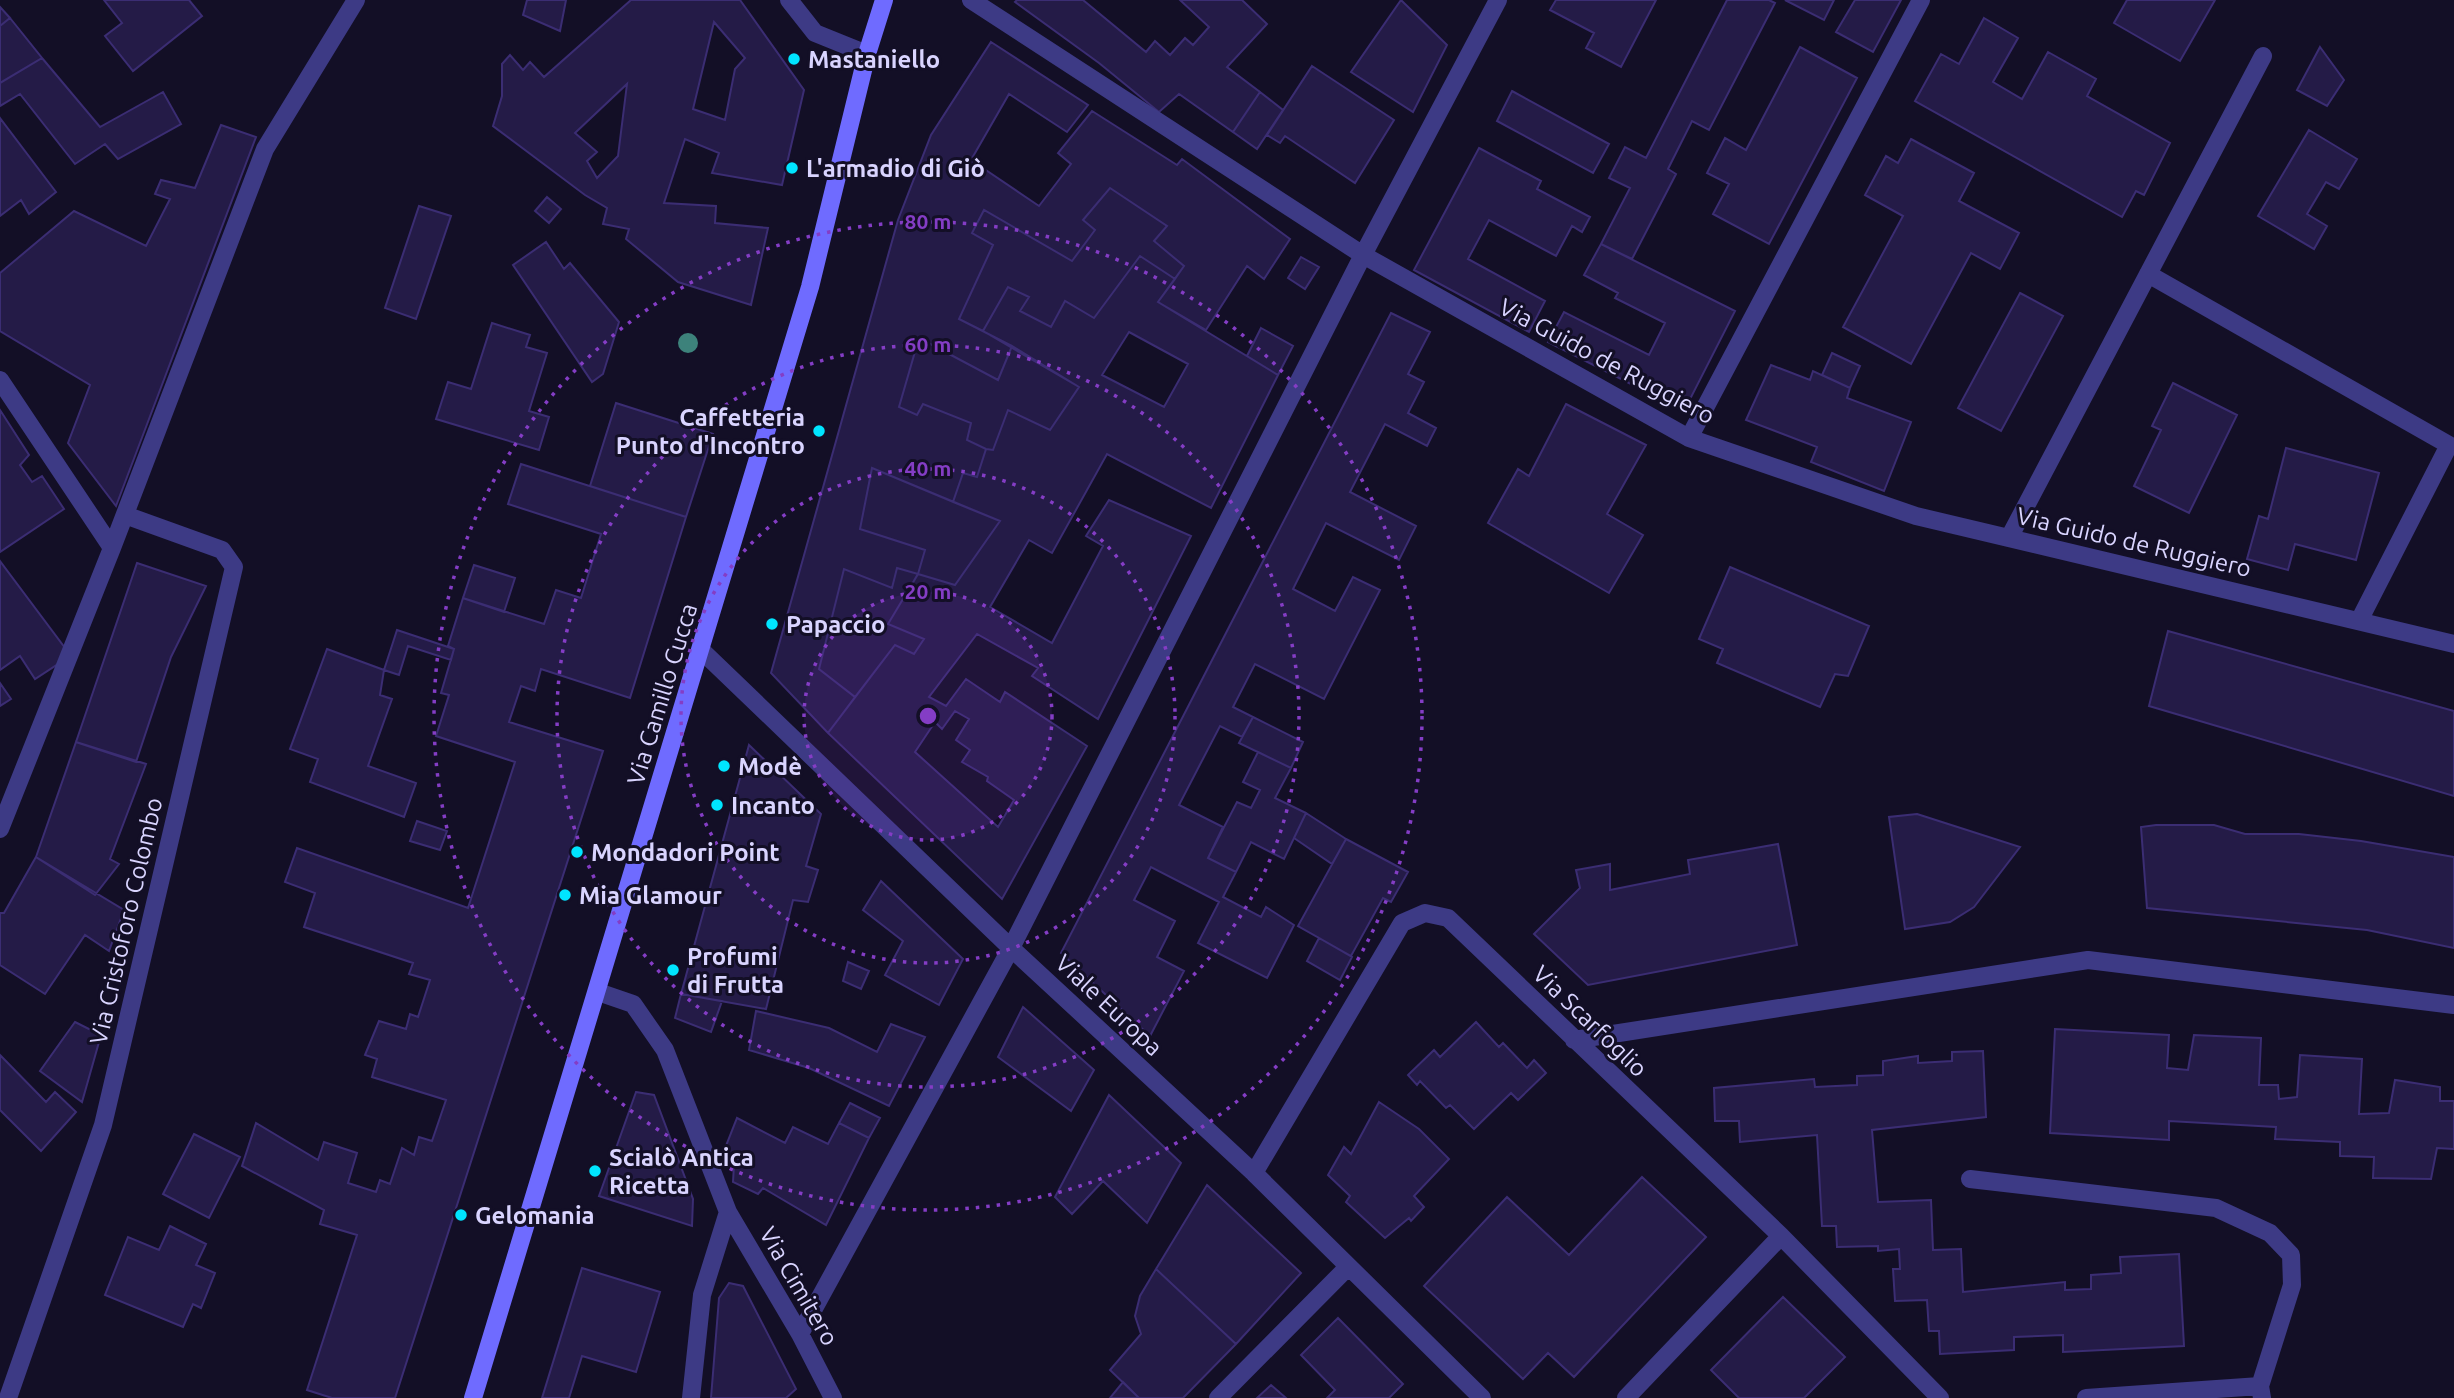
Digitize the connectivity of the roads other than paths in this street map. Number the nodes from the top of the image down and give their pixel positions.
1 (356, 0) edge
2 (789, 0) edge
3 (884, 0) edge
4 (971, 0) edge
5 (1498, 0) edge
6 (1921, 0) edge
7 (867, 54) junction
8 (2263, 56) dead end
9 (1363, 255) junction
10 (2148, 274) junction
11 (0, 380) edge
12 (1689, 438) junction
13 (125, 515) junction
14 (2009, 538) junction
15 (112, 548) junction
16 (2360, 619) junction
17 (2454, 644) edge
18 (701, 650) junction
19 (2, 821) edge
20 (1011, 948) junction
21 (598, 992) junction
22 (2454, 1005) edge
23 (1574, 1040) junction
24 (1254, 1172) junction
25 (1970, 1179) dead end
26 (728, 1212) junction
27 (1781, 1236) junction
28 (1348, 1267) junction
29 (800, 1334) junction
30 (2261, 1392) edge
31 (8, 1398) edge
32 (472, 1398) edge
33 (691, 1398) edge
34 (833, 1398) edge
35 (1218, 1398) edge
36 (1482, 1398) edge
37 (1626, 1398) edge
38 (1940, 1398) edge
39 (2086, 1398) edge

1 - 13 street
2 - 7 street
3 - 7 street, Via Camillo Cucca
4 - 9 street, Via Guido de Ruggiero
5 - 9 street
6 - 12 street
7 - 18 street, Via Camillo Cucca
8 - 10 street
9 - 12 street, Via Guido de Ruggiero
9 - 20 street
10 - 14 street
10 - 16 street
11 - 15 street
12 - 14 street, Via Guido de Ruggiero
13 - 15 street
13 - 31 street, Via Cristoforo Colombo
14 - 16 street, Via Guido de Ruggiero
15 - 19 street
16 - 17 street, Via Guido de Ruggiero
18 - 20 street, Viale Europa
18 - 21 street, Via Camillo Cucca
20 - 24 street, Viale Europa
20 - 29 street
21 - 26 street, Via Cimitero
21 - 32 street, Via Camillo Cucca
22 - 23 street
23 - 24 street, Via Scarfoglio
23 - 27 street, Via Scarfoglio
24 - 28 street, Viale Europa
25 - 30 street
26 - 29 street, Via Cimitero
26 - 33 street
27 - 37 street
27 - 38 street, Via Scarfoglio
28 - 35 street
28 - 36 street, Viale Europa
29 - 34 street, Via Cimitero
30 - 39 street

